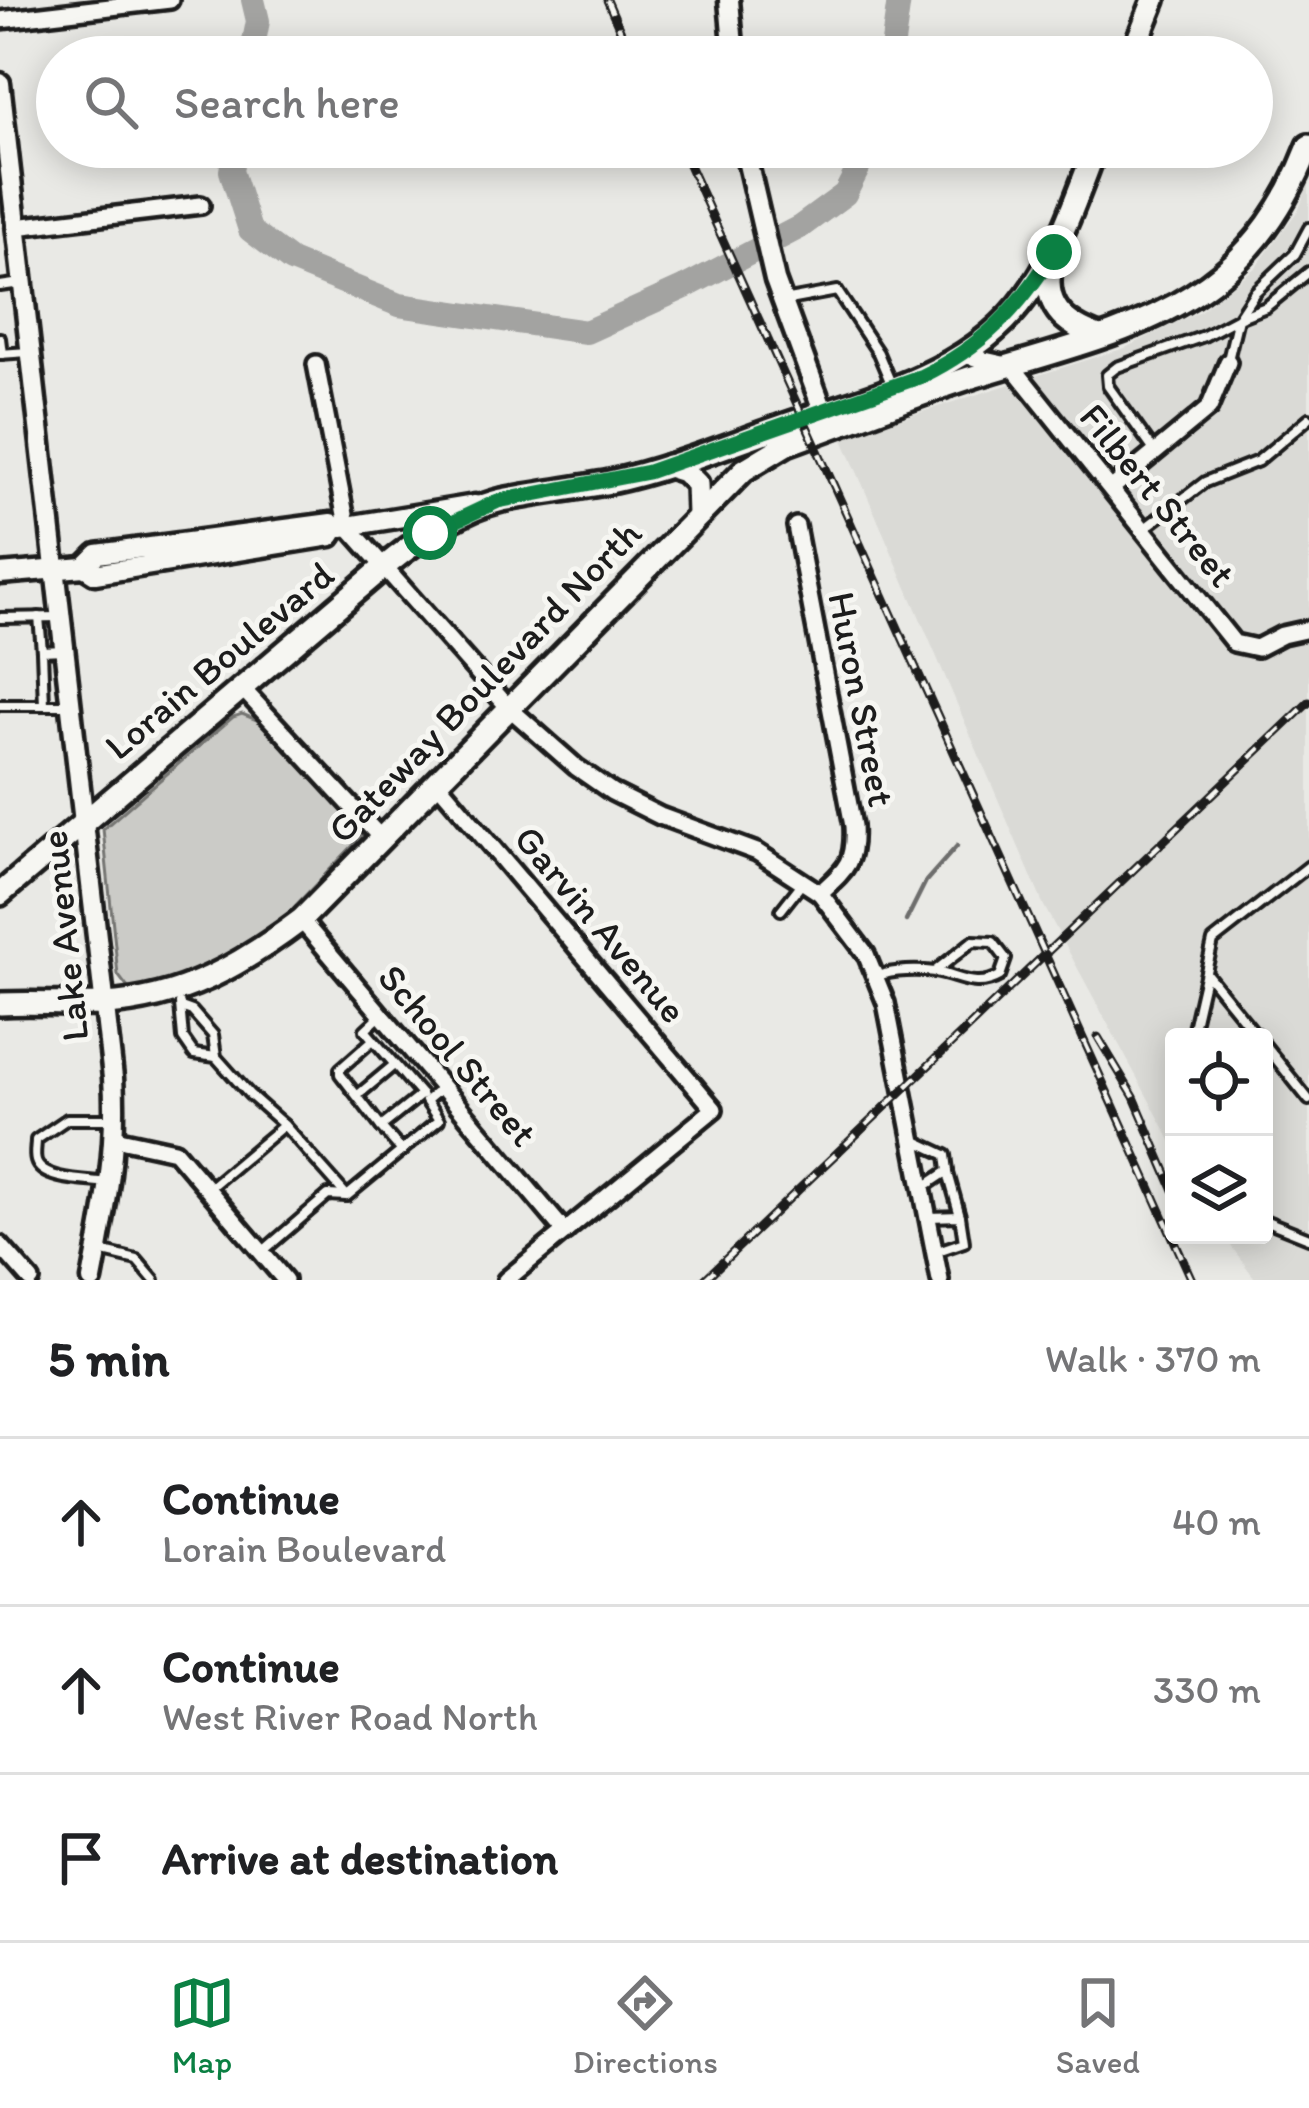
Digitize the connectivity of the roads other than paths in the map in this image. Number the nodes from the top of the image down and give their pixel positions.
1 (170, 0) edge
2 (729, 0) edge
3 (1154, 0) edge
4 (0, 20) edge
5 (732, 36) edge
6 (1139, 36) edge
7 (0, 83) edge
8 (1309, 146) edge
9 (748, 168) edge
10 (1088, 168) edge
11 (6, 184) edge
12 (201, 205) dead end
13 (16, 227) junction
14 (1309, 228) edge
15 (1054, 252) junction
16 (1309, 272) edge
17 (23, 283) junction
18 (0, 286) edge
19 (782, 301) junction
20 (1238, 318) junction
21 (1099, 337) junction
22 (0, 338) edge
23 (31, 352) junction
24 (1, 354) edge
25 (962, 355) junction
26 (1228, 362) joint
27 (316, 364) dead end
28 (1012, 366) junction
29 (896, 396) junction
30 (1309, 418) edge
31 (826, 420) junction
32 (1156, 453) junction
33 (668, 466) junction
34 (1112, 488) junction
35 (498, 501) junction
36 (698, 514) junction
37 (796, 526) dead end
38 (341, 527) junction
39 (1144, 529) junction
40 (384, 567) junction
41 (56, 572) junction
42 (0, 574) edge
43 (39, 617) junction
44 (61, 617) junction
45 (0, 618) edge
46 (1309, 629) edge
47 (65, 650) junction
48 (42, 651) junction
49 (242, 688) junction
50 (71, 704) junction
51 (0, 705) edge
52 (44, 705) junction
53 (508, 707) junction
54 (436, 781) junction
55 (85, 821) junction
56 (380, 837) junction
57 (1309, 866) edge
58 (804, 880) junction
59 (820, 893) junction
60 (0, 894) edge
61 (781, 910) dead end
62 (301, 920) junction
63 (1205, 971) junction
64 (934, 972) junction
65 (876, 976) junction
66 (179, 999) junction
67 (0, 1004) edge
68 (105, 1004) junction
69 (381, 1015) junction
70 (1193, 1028) edge
71 (1251, 1028) edge
72 (397, 1034) junction
73 (376, 1044) junction
74 (1273, 1055) edge
75 (216, 1057) junction
76 (394, 1065) junction
77 (442, 1088) junction
78 (358, 1095) junction
79 (424, 1098) junction
80 (1309, 1100) edge
81 (284, 1124) junction
82 (381, 1127) junction
83 (115, 1128) junction
84 (913, 1140) junction
85 (402, 1151) junction
86 (948, 1171) junction
87 (111, 1183) junction
88 (922, 1188) junction
89 (208, 1189) junction
90 (347, 1196) junction
91 (960, 1216) junction
92 (928, 1217) junction
93 (1273, 1224) edge
94 (565, 1232) junction
95 (1309, 1238) edge
96 (0, 1245) edge
97 (98, 1251) junction
98 (261, 1252) junction
99 (935, 1252) junction
100 (94, 1278) edge
101 (31, 1280) edge
102 (154, 1280) edge
103 (285, 1280) edge
104 (506, 1280) edge
105 (940, 1280) edge

1 - 4 street
2 - 5 street
3 - 6 main road
7 - 11 street, Lake Avenue
8 - 21 main road
9 - 19 street
10 - 15 main road
11 - 13 street, Lake Avenue
12 - 13 street
13 - 17 street, Lake Avenue
14 - 20 lane
15 - 21 main road
15 - 25 main road
16 - 20 lane
17 - 18 lane
17 - 23 street, Lake Avenue
19 - 29 lane
19 - 31 street
20 - 26 lane
20 - 32 lane
21 - 28 main road
22 - 24 lane
23 - 24 lane
23 - 41 street, Lake Avenue
25 - 28 street
25 - 29 main road
26 - 32 street
27 - 38 street
28 - 29 main road
28 - 34 street, Filbert Street
29 - 31 main road
30 - 39 lane
31 - 33 main road, Lorain Boulevard
31 - 36 main road, Gateway Boulevard North
32 - 34 street
33 - 35 main road, Lorain Boulevard
33 - 36 main road
34 - 39 street, Filbert Street
35 - 38 street
35 - 40 main road, Lorain Boulevard
36 - 53 main road, Gateway Boulevard North
37 - 59 street, Huron Street
38 - 40 street
38 - 41 street
39 - 46 street, Filbert Street
40 - 49 main road, Lorain Boulevard
40 - 53 street
41 - 42 street
41 - 44 street, Lake Avenue
43 - 44 lane
43 - 45 lane
43 - 48 lane
44 - 47 street, Lake Avenue
47 - 48 lane
47 - 50 street, Lake Avenue
48 - 52 lane
49 - 55 main road, Lorain Boulevard
49 - 56 street
50 - 52 lane
50 - 55 street, Lake Avenue
51 - 52 lane
53 - 54 main road, Gateway Boulevard North
53 - 58 street
54 - 56 main road, Gateway Boulevard North
54 - 94 street, Garvin Avenue
55 - 60 main road, Lorain Boulevard
55 - 68 street, Lake Avenue
56 - 62 main road, Gateway Boulevard North
57 - 63 lane
58 - 59 street
58 - 61 lane
59 - 65 street
62 - 66 main road, Gateway Boulevard North
62 - 69 street, School Street
63 - 70 lane
63 - 71 lane
64 - 64 lane
64 - 65 lane
65 - 84 street
66 - 68 main road, Gateway Boulevard North
66 - 75 lane
66 - 75 lane
67 - 68 main road, Gateway Boulevard North
68 - 83 street, Lake Avenue
69 - 72 street, School Street
69 - 73 lane
72 - 73 lane
72 - 77 street, School Street
73 - 76 lane
73 - 78 lane
74 - 80 lane
75 - 81 lane
76 - 78 lane
76 - 79 lane
77 - 79 lane
77 - 94 street, School Street
78 - 82 lane
79 - 82 lane
79 - 85 lane
81 - 89 lane
81 - 90 lane
82 - 85 lane
83 - 87 street, Lake Avenue
83 - 87 lane
83 - 89 street
84 - 86 lane
84 - 88 street
85 - 90 lane
86 - 88 lane
86 - 91 lane
87 - 97 street, Lake Avenue
88 - 92 street
89 - 98 street
90 - 98 lane
91 - 92 lane
91 - 99 lane
92 - 99 street
93 - 95 lane
94 - 104 street
96 - 101 street
97 - 100 street, Lake Avenue
97 - 102 lane
98 - 103 street
99 - 105 street

